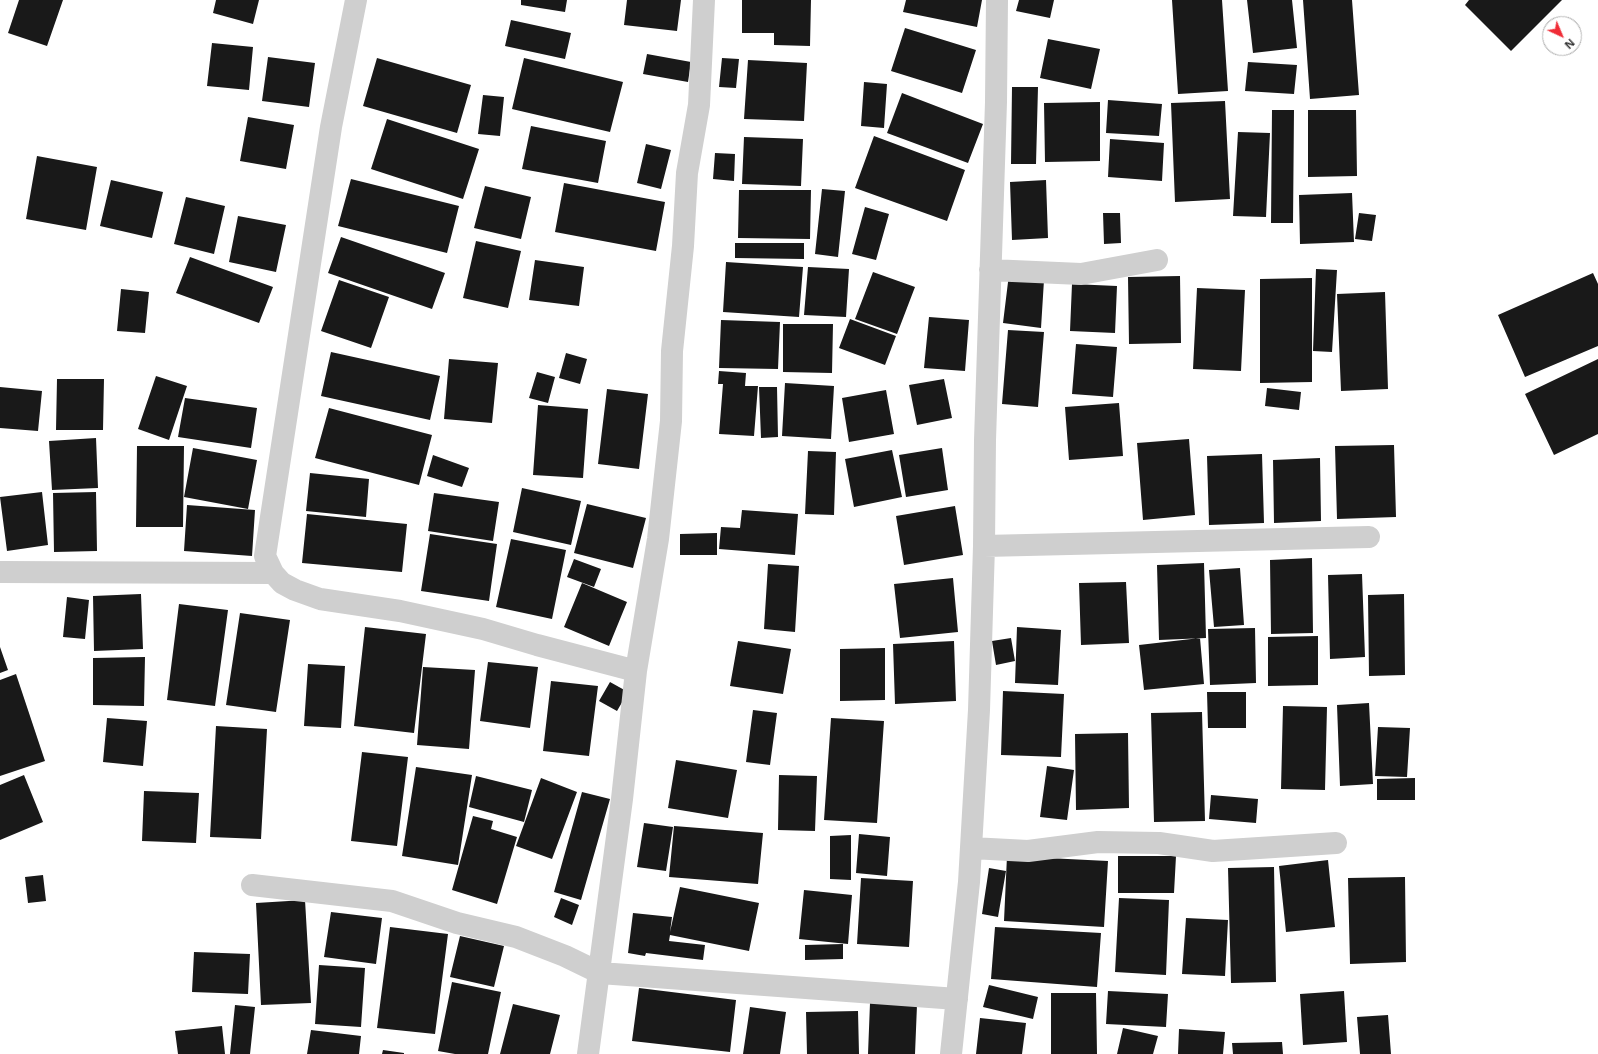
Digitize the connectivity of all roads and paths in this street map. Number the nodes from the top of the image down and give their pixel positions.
1 (356, 0) edge
2 (704, 0) edge
3 (997, 0) edge
4 (1158, 260) dead end
5 (990, 270) junction
6 (1369, 537) dead end
7 (984, 546) junction
8 (0, 572) edge
9 (273, 573) junction
10 (636, 671) junction
11 (1336, 843) dead end
12 (971, 848) junction
13 (252, 885) dead end
14 (600, 973) junction
15 (957, 999) junction
16 (588, 1054) edge
17 (951, 1054) edge

1 - 9 street
2 - 10 street
3 - 5 street
4 - 5 street
5 - 7 street
6 - 7 street
7 - 12 street
8 - 9 street
9 - 10 street
10 - 14 street
11 - 12 street
12 - 15 street
13 - 14 street
14 - 15 street
14 - 16 street
15 - 17 street

